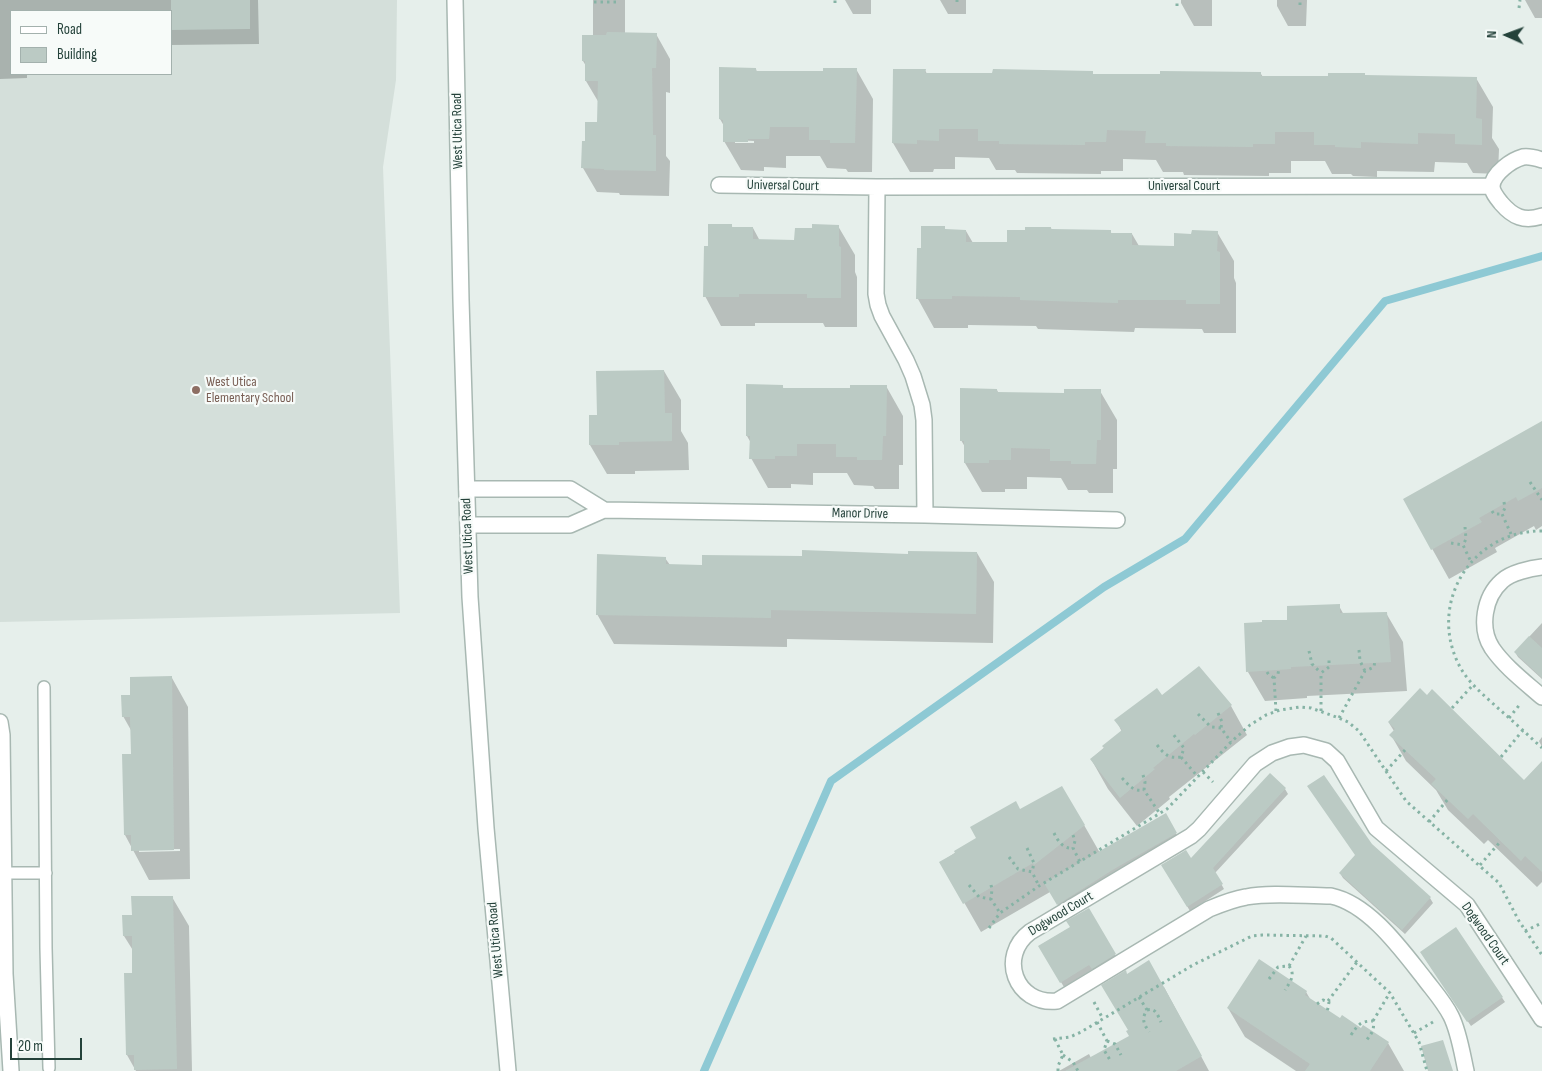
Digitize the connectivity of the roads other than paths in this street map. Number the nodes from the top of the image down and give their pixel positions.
1 (455, 0) edge
2 (1542, 160) edge
3 (719, 185) dead end
4 (1492, 186) junction
5 (876, 187) junction
6 (1542, 216) edge
7 (467, 489) junction
8 (604, 510) junction
9 (925, 515) junction
10 (1117, 520) dead end
11 (468, 525) junction
12 (1542, 567) edge
13 (44, 686) dead end
14 (1542, 697) edge
15 (0, 722) edge
16 (46, 872) junction
17 (4, 874) junction
18 (1542, 1018) edge
19 (49, 1068) dead end
20 (11, 1071) edge
21 (508, 1071) edge
22 (1466, 1071) edge

1 - 7 street, West Utica Road
2 - 4 street
3 - 5 street, Universal Court
4 - 5 street, Universal Court
4 - 6 street
5 - 9 street
7 - 8 street
7 - 11 street, West Utica Road
8 - 9 street, Manor Drive
8 - 11 street, Manor Drive
9 - 10 street, Manor Drive
11 - 21 street, West Utica Road
12 - 14 street
13 - 16 lane
15 - 17 street
16 - 17 lane
16 - 19 lane
17 - 20 street
18 - 22 street, Dogwood Court

